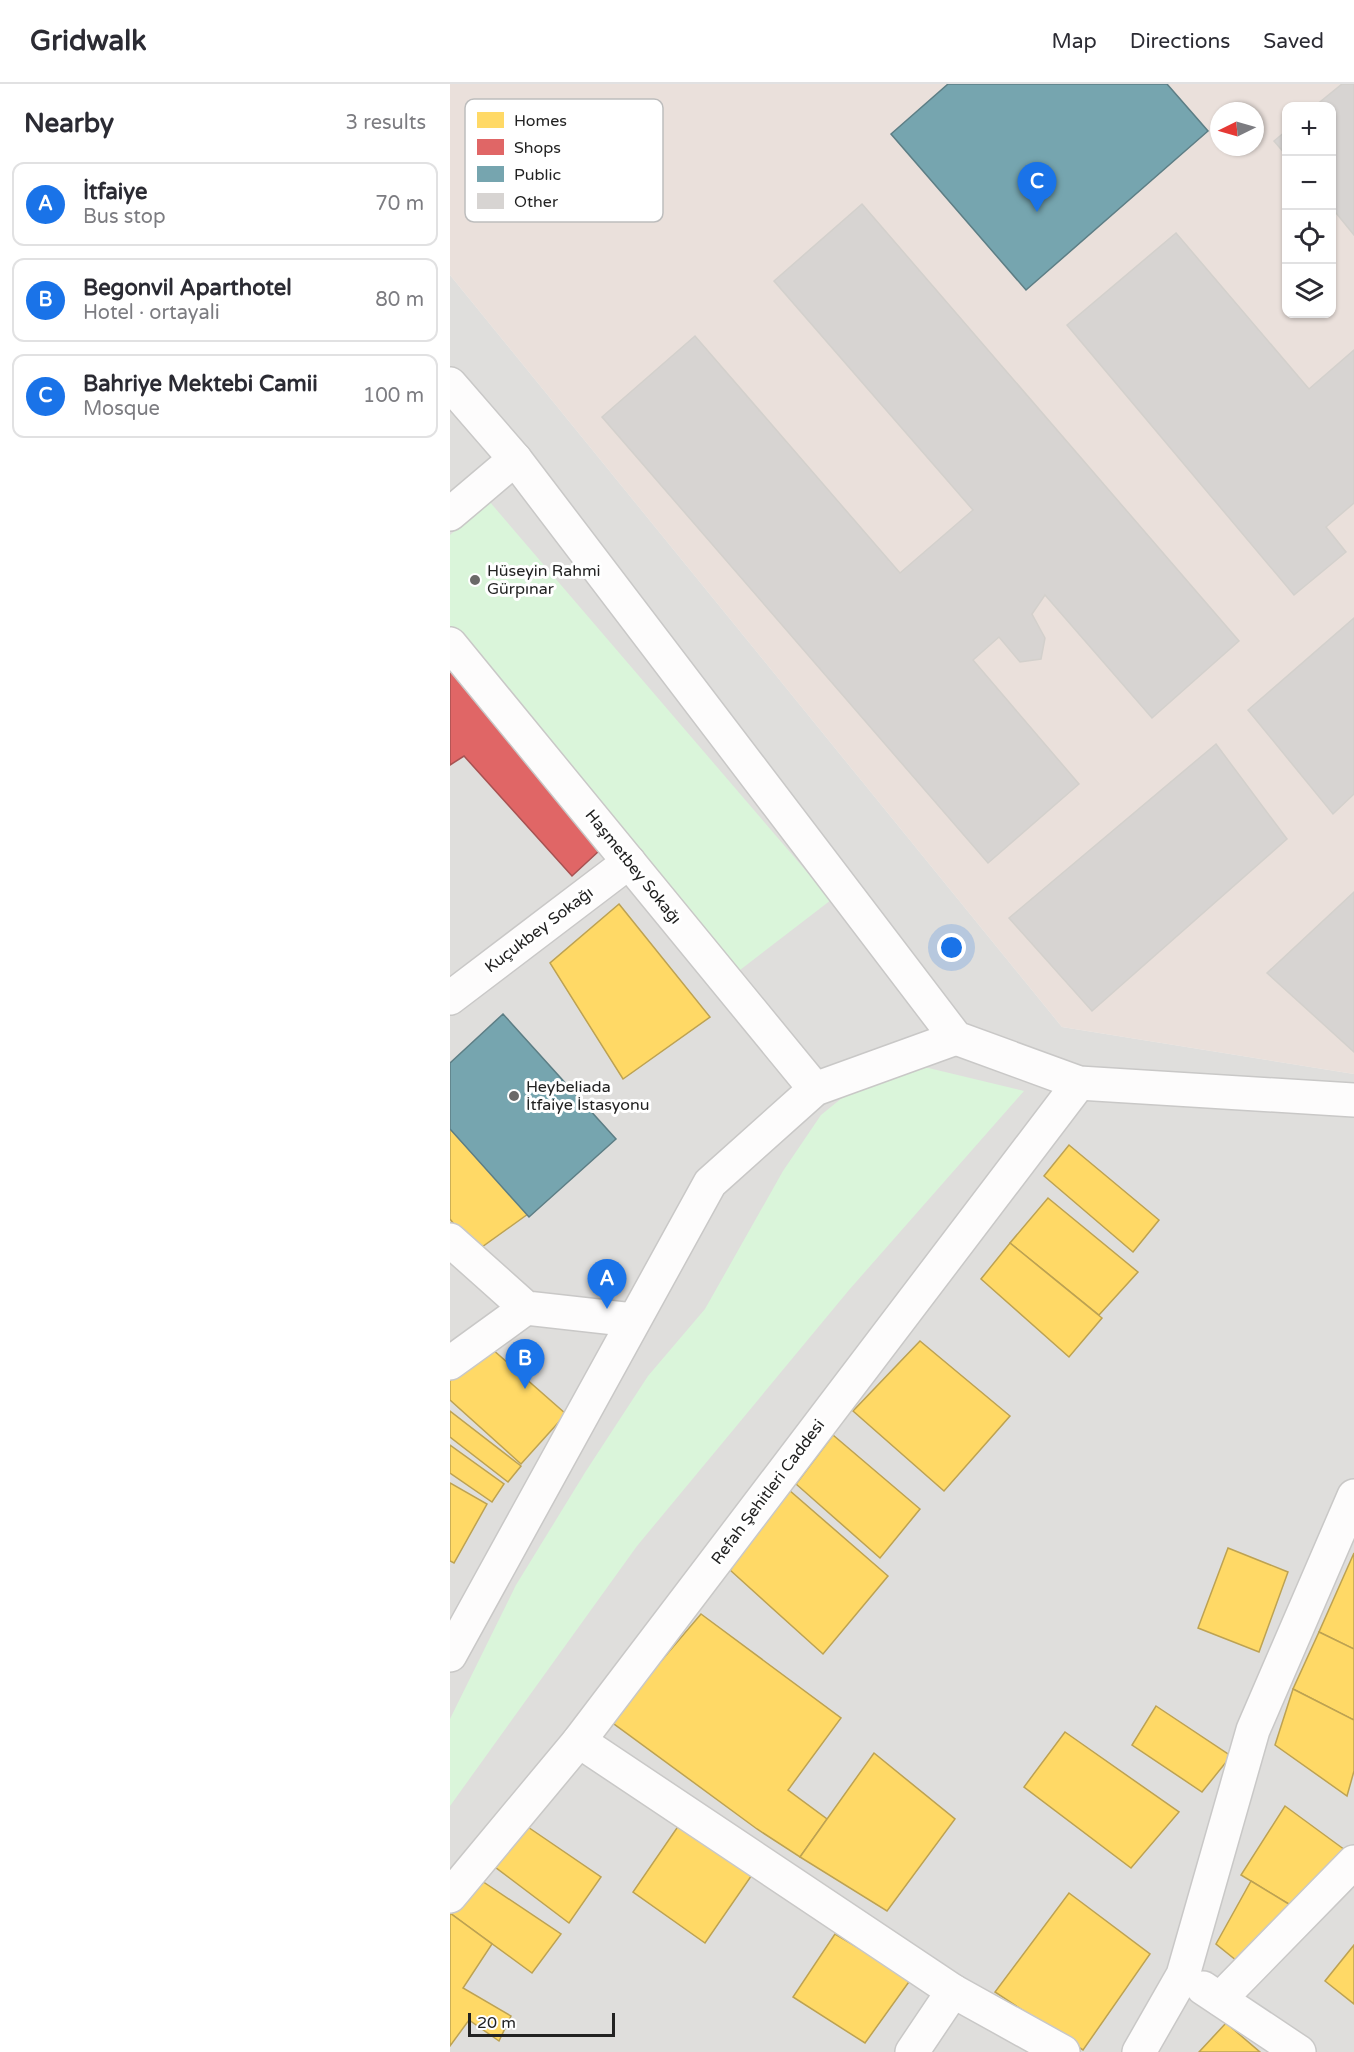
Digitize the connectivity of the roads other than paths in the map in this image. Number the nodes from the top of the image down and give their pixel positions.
1 (450, 384) edge
2 (515, 459) junction
3 (450, 514) edge
4 (450, 644) edge
5 (629, 862) junction
6 (450, 998) edge
7 (956, 1038) junction
8 (1078, 1083) junction
9 (816, 1089) junction
10 (1354, 1100) edge
11 (450, 1240) edge
12 (526, 1308) junction
13 (633, 1320) junction
14 (450, 1363) edge
15 (1354, 1496) edge
16 (450, 1654) edge
17 (579, 1741) junction
18 (1354, 1862) edge
19 (450, 1896) edge
20 (1183, 1974) junction
21 (953, 1991) junction
22 (1220, 1999) junction
23 (912, 2052) edge
24 (1063, 2052) edge
25 (1139, 2052) edge
26 (1299, 2052) edge

1 - 2 street
2 - 3 street
2 - 7 street
4 - 5 street, Haşmetbey Sokağı
5 - 6 street, Kuçukbey Sokağı
5 - 9 street, Haşmetbey Sokağı
7 - 8 street
7 - 9 street
8 - 10 street
8 - 17 street, Refah Şehitleri Caddesi
9 - 13 street
11 - 12 street
12 - 13 street
12 - 14 street
13 - 16 street
15 - 20 street
17 - 19 street, Refah Şehitleri Caddesi
17 - 21 street
18 - 22 street
20 - 22 street
20 - 25 street
21 - 23 street
21 - 24 street
22 - 26 street

